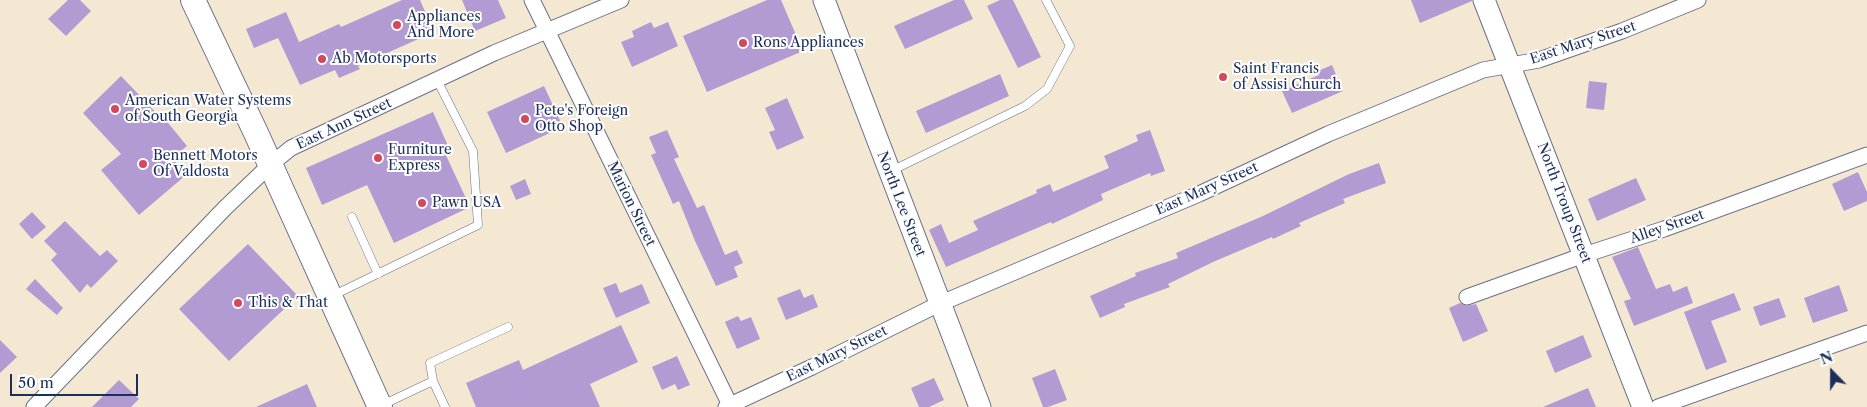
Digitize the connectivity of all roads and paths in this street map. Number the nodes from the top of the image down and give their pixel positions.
1 (193, 0) edge
2 (532, 0) edge
3 (621, 0) edge
4 (824, 0) edge
5 (1046, 0) edge
6 (1484, 0) edge
7 (1698, 0) edge
8 (546, 30) junction
9 (1508, 65) junction
10 (437, 80) junction
11 (1867, 155) edge
12 (270, 165) junction
13 (889, 172) junction
14 (352, 217) dead end
15 (1584, 255) junction
16 (378, 274) junction
17 (330, 297) junction
18 (1467, 297) dead end
19 (939, 304) junction
20 (508, 327) dead end
21 (1867, 333) edge
22 (433, 381) junction
23 (380, 406) edge
24 (729, 406) edge
25 (34, 407) edge
26 (445, 407) edge
27 (980, 407) edge
28 (1643, 407) edge
29 (1658, 407) edge

1 - 12 main road
2 - 8 street, Marion Street
3 - 8 street, East Ann Street
4 - 13 street, North Lee Street
5 - 13 lane
6 - 9 street, North Troup Street
7 - 9 street, East Mary Street
8 - 10 street, East Ann Street
8 - 24 street, Marion Street
9 - 15 street, North Troup Street
9 - 19 street, East Mary Street
10 - 12 street, East Ann Street
10 - 16 lane
11 - 15 street, Alley Street
12 - 17 main road
12 - 25 street, East Ann Street
13 - 19 street, North Lee Street
14 - 16 lane
15 - 18 street, Alley Street
15 - 28 street, North Troup Street
16 - 17 lane
17 - 23 main road
19 - 24 street, East Mary Street
19 - 27 street, North Lee Street
20 - 22 lane
21 - 29 street
22 - 23 lane
22 - 26 lane

